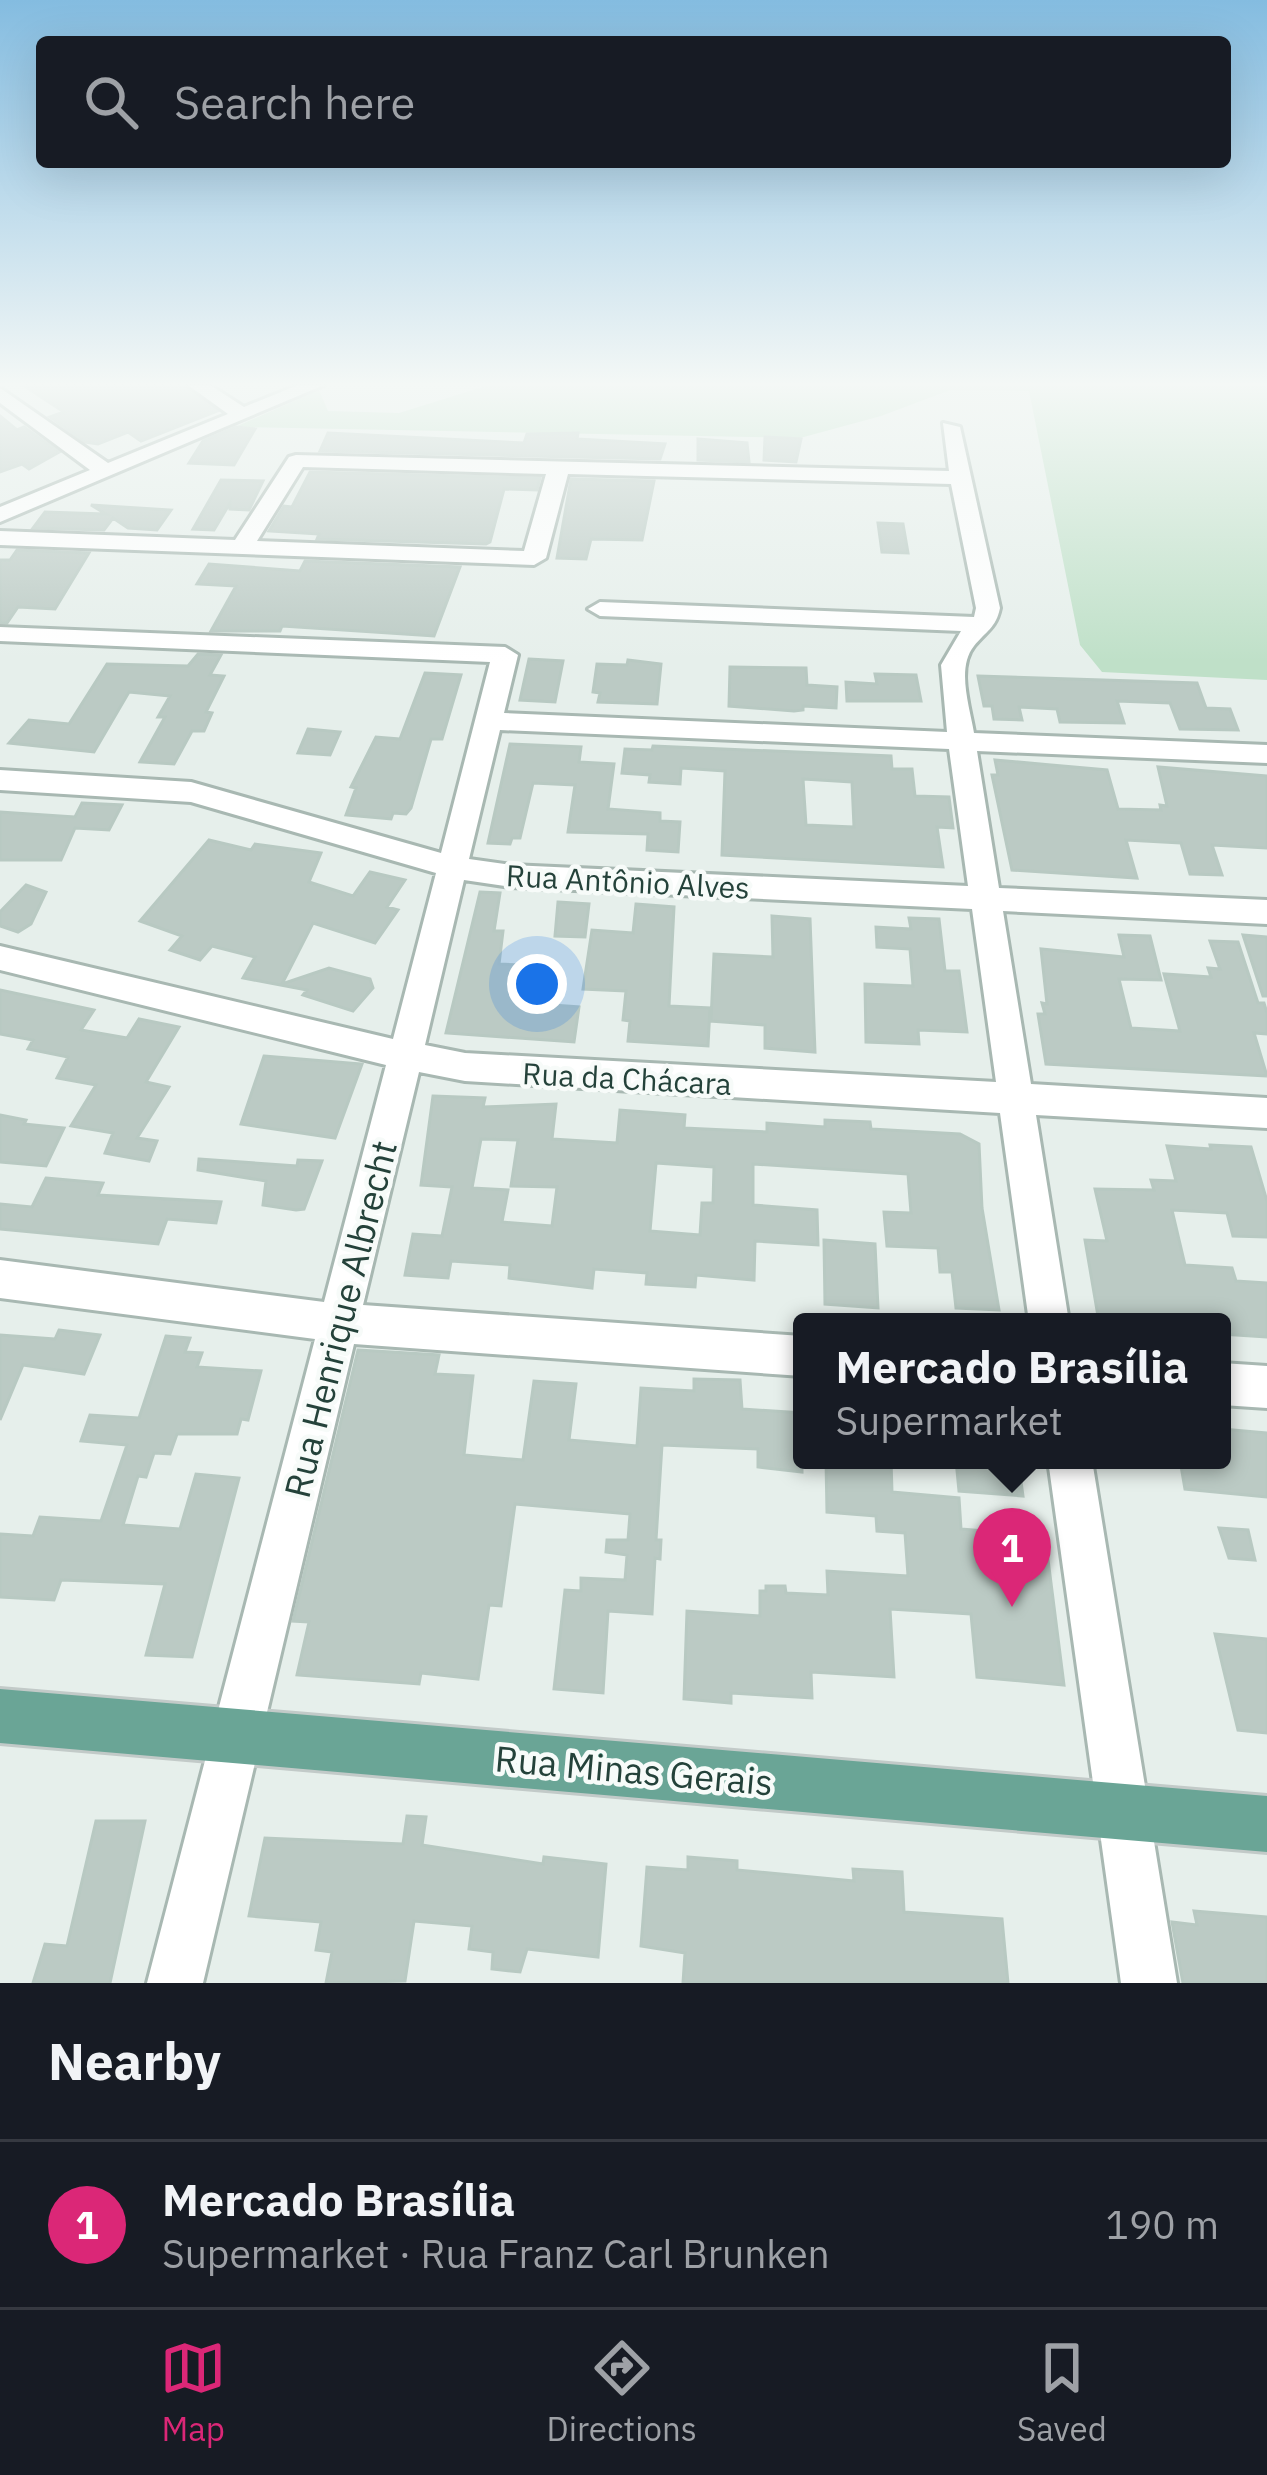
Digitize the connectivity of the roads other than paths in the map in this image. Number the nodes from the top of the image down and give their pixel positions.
1 (89, 478) edge
2 (286, 478) edge
3 (556, 478) edge
4 (944, 478) edge
5 (961, 478) joint
6 (0, 515) edge
7 (0, 538) edge
8 (242, 547) junction
9 (600, 609) dead end
10 (983, 625) junction
11 (0, 634) edge
12 (488, 721) junction
13 (962, 741) junction
14 (1267, 754) edge
15 (0, 780) edge
16 (452, 867) junction
17 (986, 898) junction
18 (1267, 912) edge
19 (0, 958) edge
20 (405, 1057) junction
21 (1016, 1099) junction
22 (1267, 1113) edge
23 (0, 1279) edge
24 (1048, 1313) edge
25 (339, 1323) junction
26 (793, 1354) edge
27 (1231, 1385) edge
28 (1267, 1388) edge
29 (1071, 1469) edge
30 (0, 1716) edge
31 (236, 1736) junction
32 (1123, 1812) junction
33 (1267, 1824) edge
34 (175, 1983) edge
35 (1149, 1983) edge

1 - 6 street
2 - 8 street
3 - 8 street
4 - 5 street
5 - 10 street
7 - 8 street
9 - 10 street
10 - 13 street
11 - 12 street, Rua Henrique Albrecht
12 - 13 street
12 - 16 street, Rua Henrique Albrecht
13 - 14 street
13 - 17 street
15 - 16 street, Rua Antônio Alves
16 - 17 street, Rua Antônio Alves
16 - 20 street, Rua Henrique Albrecht
17 - 18 street, Rua Antônio Alves
17 - 21 street
19 - 20 street, Rua da Chácara
20 - 21 street, Rua da Chácara
20 - 25 street, Rua Henrique Albrecht
21 - 22 street, Rua da Chácara
21 - 24 street
23 - 25 street
25 - 26 street
25 - 31 street, Rua Henrique Albrecht
27 - 28 street
29 - 32 street
30 - 31 main road, Rua Minas Gerais
31 - 32 main road, Rua Minas Gerais
31 - 34 street, Rua Henrique Albrecht
32 - 33 main road, Rua Minas Gerais
32 - 35 street

